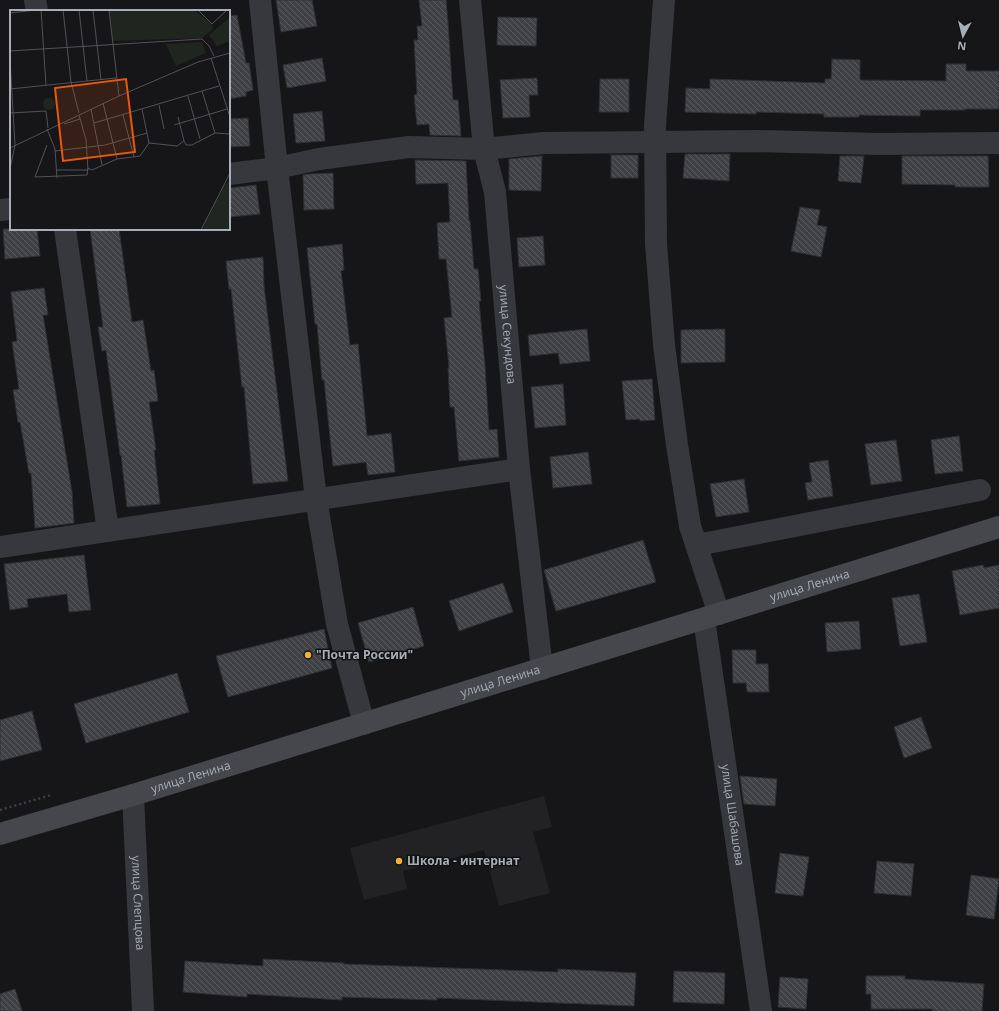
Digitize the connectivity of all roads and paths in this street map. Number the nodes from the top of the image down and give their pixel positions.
1 (36, 0) edge
2 (260, 0) edge
3 (470, 0) edge
4 (664, 0) edge
5 (37, 10) edge
6 (656, 142) junction
7 (999, 143) edge
8 (484, 149) junction
9 (278, 168) junction
10 (230, 174) edge
11 (10, 209) edge
12 (0, 210) edge
13 (65, 230) edge
14 (519, 469) junction
15 (980, 490) dead end
16 (316, 499) junction
17 (999, 527) edge
18 (108, 531) junction
19 (697, 545) junction
20 (0, 547) edge
21 (711, 616) junction
22 (542, 669) junction
23 (364, 724) junction
24 (133, 795) junction
25 (0, 834) edge
26 (143, 1011) edge
27 (761, 1011) edge

1 - 5 street
2 - 9 street
3 - 8 street, улица Секундова
4 - 6 street, улица Шабашова
6 - 7 street
6 - 8 street
6 - 19 street, улица Шабашова
8 - 9 street
8 - 14 street, улица Секундова
9 - 10 street
9 - 16 street
11 - 12 street
13 - 18 street
14 - 16 street
14 - 22 street, улица Секундова
15 - 19 street
16 - 18 street
16 - 23 street
17 - 21 main road, улица Ленина
18 - 20 street
19 - 21 street, улица Шабашова
21 - 22 main road, улица Ленина
21 - 27 street, улица Шабашова
22 - 23 main road, улица Ленина
23 - 24 main road, улица Ленина
24 - 25 main road, улица Ленина
24 - 26 street, улица Слепцова

